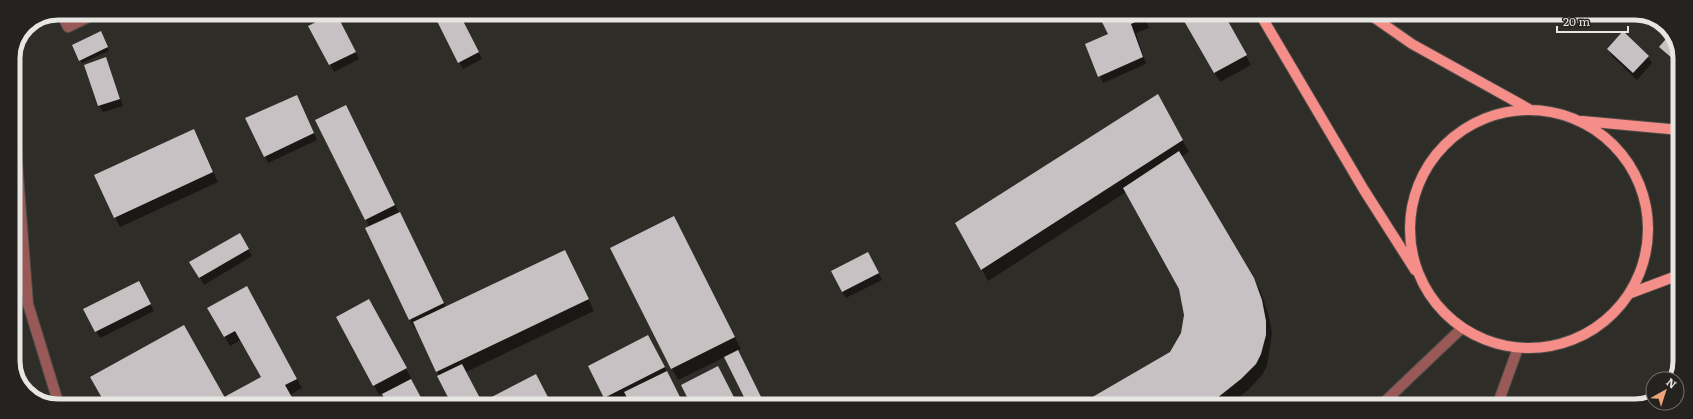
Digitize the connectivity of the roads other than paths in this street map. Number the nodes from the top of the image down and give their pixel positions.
1 (64, 20) edge
2 (82, 20) edge
3 (1264, 20) edge
4 (1378, 20) edge
5 (1529, 109) junction
6 (1582, 122) junction
7 (1673, 129) edge
8 (20, 201) edge
9 (1673, 277) edge
10 (1631, 293) junction
11 (1439, 307) junction
12 (1462, 328) junction
13 (1518, 348) junction
14 (57, 399) edge
15 (1387, 399) edge
16 (1500, 399) edge

1 - 2 street
3 - 11 main road
4 - 5 main road
5 - 6 main road
5 - 11 main road
6 - 7 main road
6 - 10 main road
8 - 14 street
9 - 10 main road
10 - 13 main road
11 - 12 main road
12 - 13 main road
12 - 15 street
13 - 16 street

